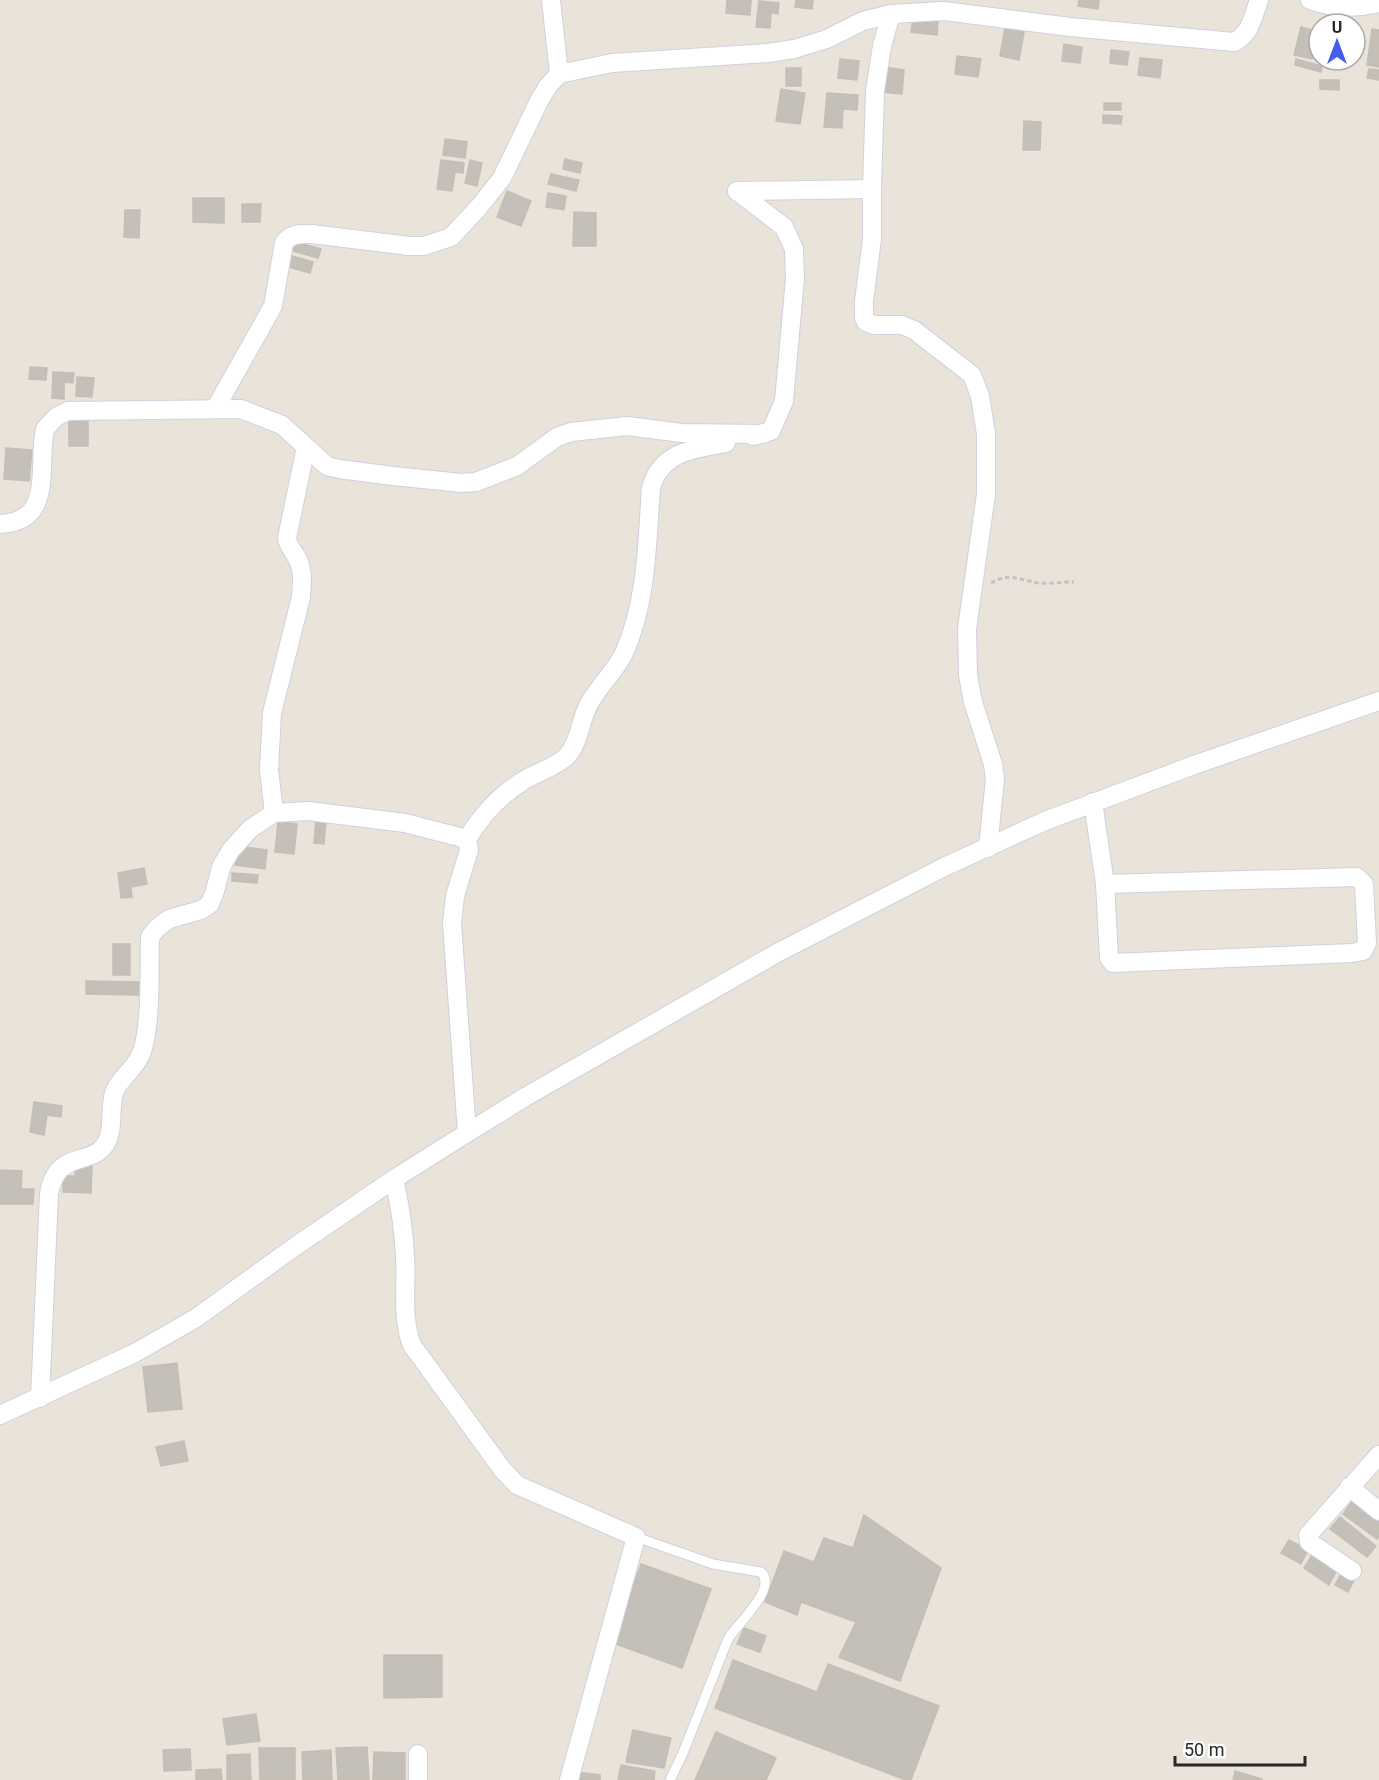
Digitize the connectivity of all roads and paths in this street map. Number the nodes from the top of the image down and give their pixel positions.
1 (551, 0) edge
2 (1260, 0) edge
3 (1310, 0) edge
4 (1379, 3) edge
5 (891, 14) junction
6 (559, 74) junction
7 (872, 189) junction
8 (215, 409) junction
9 (763, 434) junction
10 (306, 447) junction
11 (0, 524) edge
12 (1074, 582) dead end
13 (971, 599) junction
14 (1379, 701) edge
15 (1093, 802) junction
16 (274, 813) junction
17 (467, 839) junction
18 (988, 848) junction
19 (1105, 884) junction
20 (466, 1133) junction
21 (394, 1179) junction
22 (40, 1398) junction
23 (0, 1415) edge
24 (1379, 1455) edge
25 (1349, 1487) junction
26 (1379, 1511) edge
27 (636, 1537) junction
28 (1352, 1571) dead end
29 (418, 1754) dead end
30 (418, 1780) edge
31 (569, 1780) edge
32 (670, 1780) edge

1 - 6 street
2 - 5 street
3 - 4 street
5 - 6 street
5 - 7 street
6 - 8 street
7 - 9 street
7 - 13 street
8 - 10 street
8 - 11 street
9 - 10 street
9 - 17 street
10 - 16 street
12 - 13 path
13 - 18 street
14 - 15 street
15 - 18 street
15 - 19 street
16 - 17 street
16 - 22 street
17 - 20 street
18 - 20 street
19 - 19 street
20 - 21 street
21 - 22 street
21 - 27 street
22 - 23 street
24 - 25 street
25 - 26 street
25 - 28 street
27 - 31 street
27 - 32 lane
29 - 30 street

